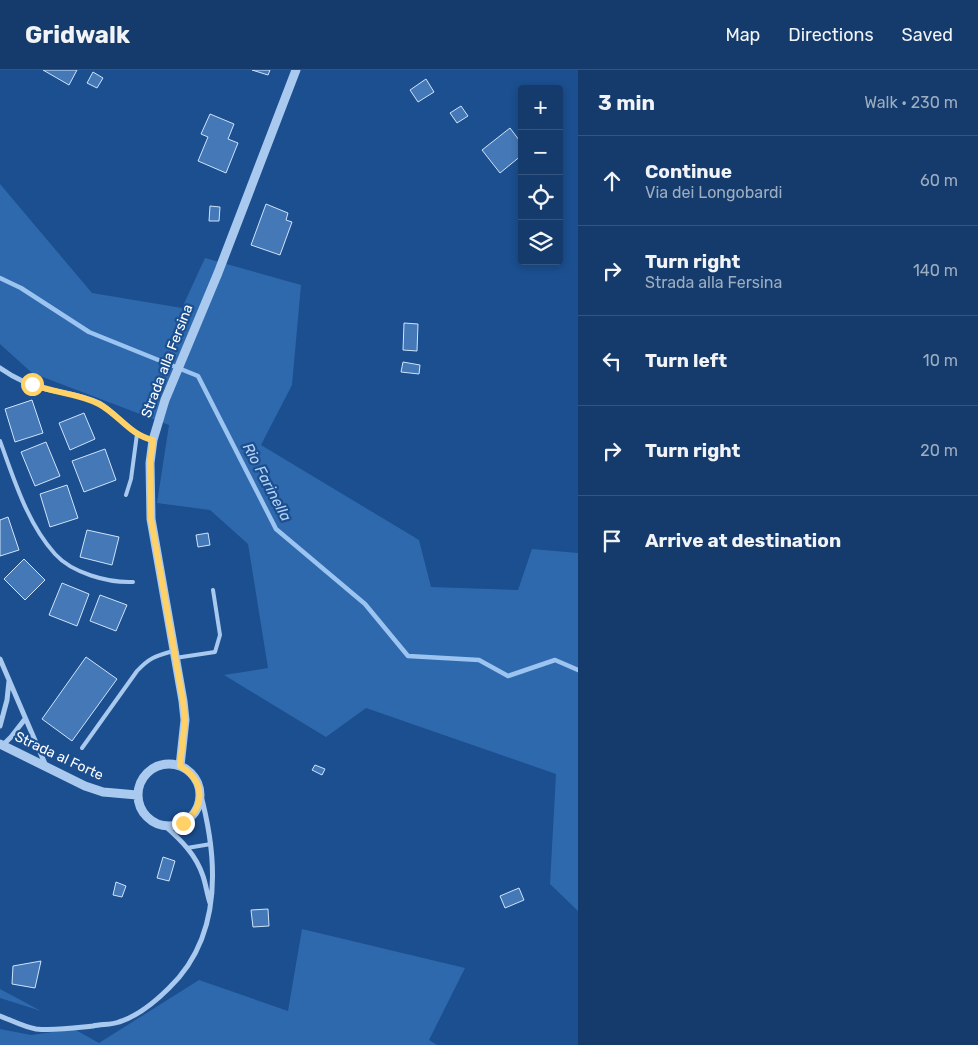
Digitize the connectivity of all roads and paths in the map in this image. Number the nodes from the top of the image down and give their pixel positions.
1 (296, 70) edge
2 (0, 368) edge
3 (137, 434) junction
4 (153, 440) junction
5 (0, 441) edge
6 (126, 495) dead end
7 (133, 582) dead end
8 (213, 590) dead end
9 (174, 654) junction
10 (0, 659) edge
11 (9, 681) junction
12 (25, 719) junction
13 (0, 726) edge
14 (1, 744) edge
15 (82, 748) dead end
16 (180, 766) junction
17 (46, 767) junction
18 (200, 792) junction
19 (137, 795) junction
20 (165, 826) junction
21 (211, 844) junction
22 (187, 848) junction
23 (210, 904) junction
24 (0, 1016) edge

1 - 4 street, Strada alla Fersina
2 - 3 street
3 - 4 street
3 - 6 lane
4 - 9 street, Strada alla Fersina
5 - 7 lane
8 - 9 lane
9 - 15 lane
9 - 16 street, Strada alla Fersina
10 - 11 street
11 - 12 street
11 - 13 street
12 - 14 street
12 - 17 street
14 - 17 street, Strada al Forte
16 - 18 street
16 - 19 street
17 - 19 street, Strada al Forte
18 - 20 street
18 - 21 street
19 - 20 street
20 - 22 street
21 - 22 lane
21 - 23 street
22 - 23 street
23 - 24 street

